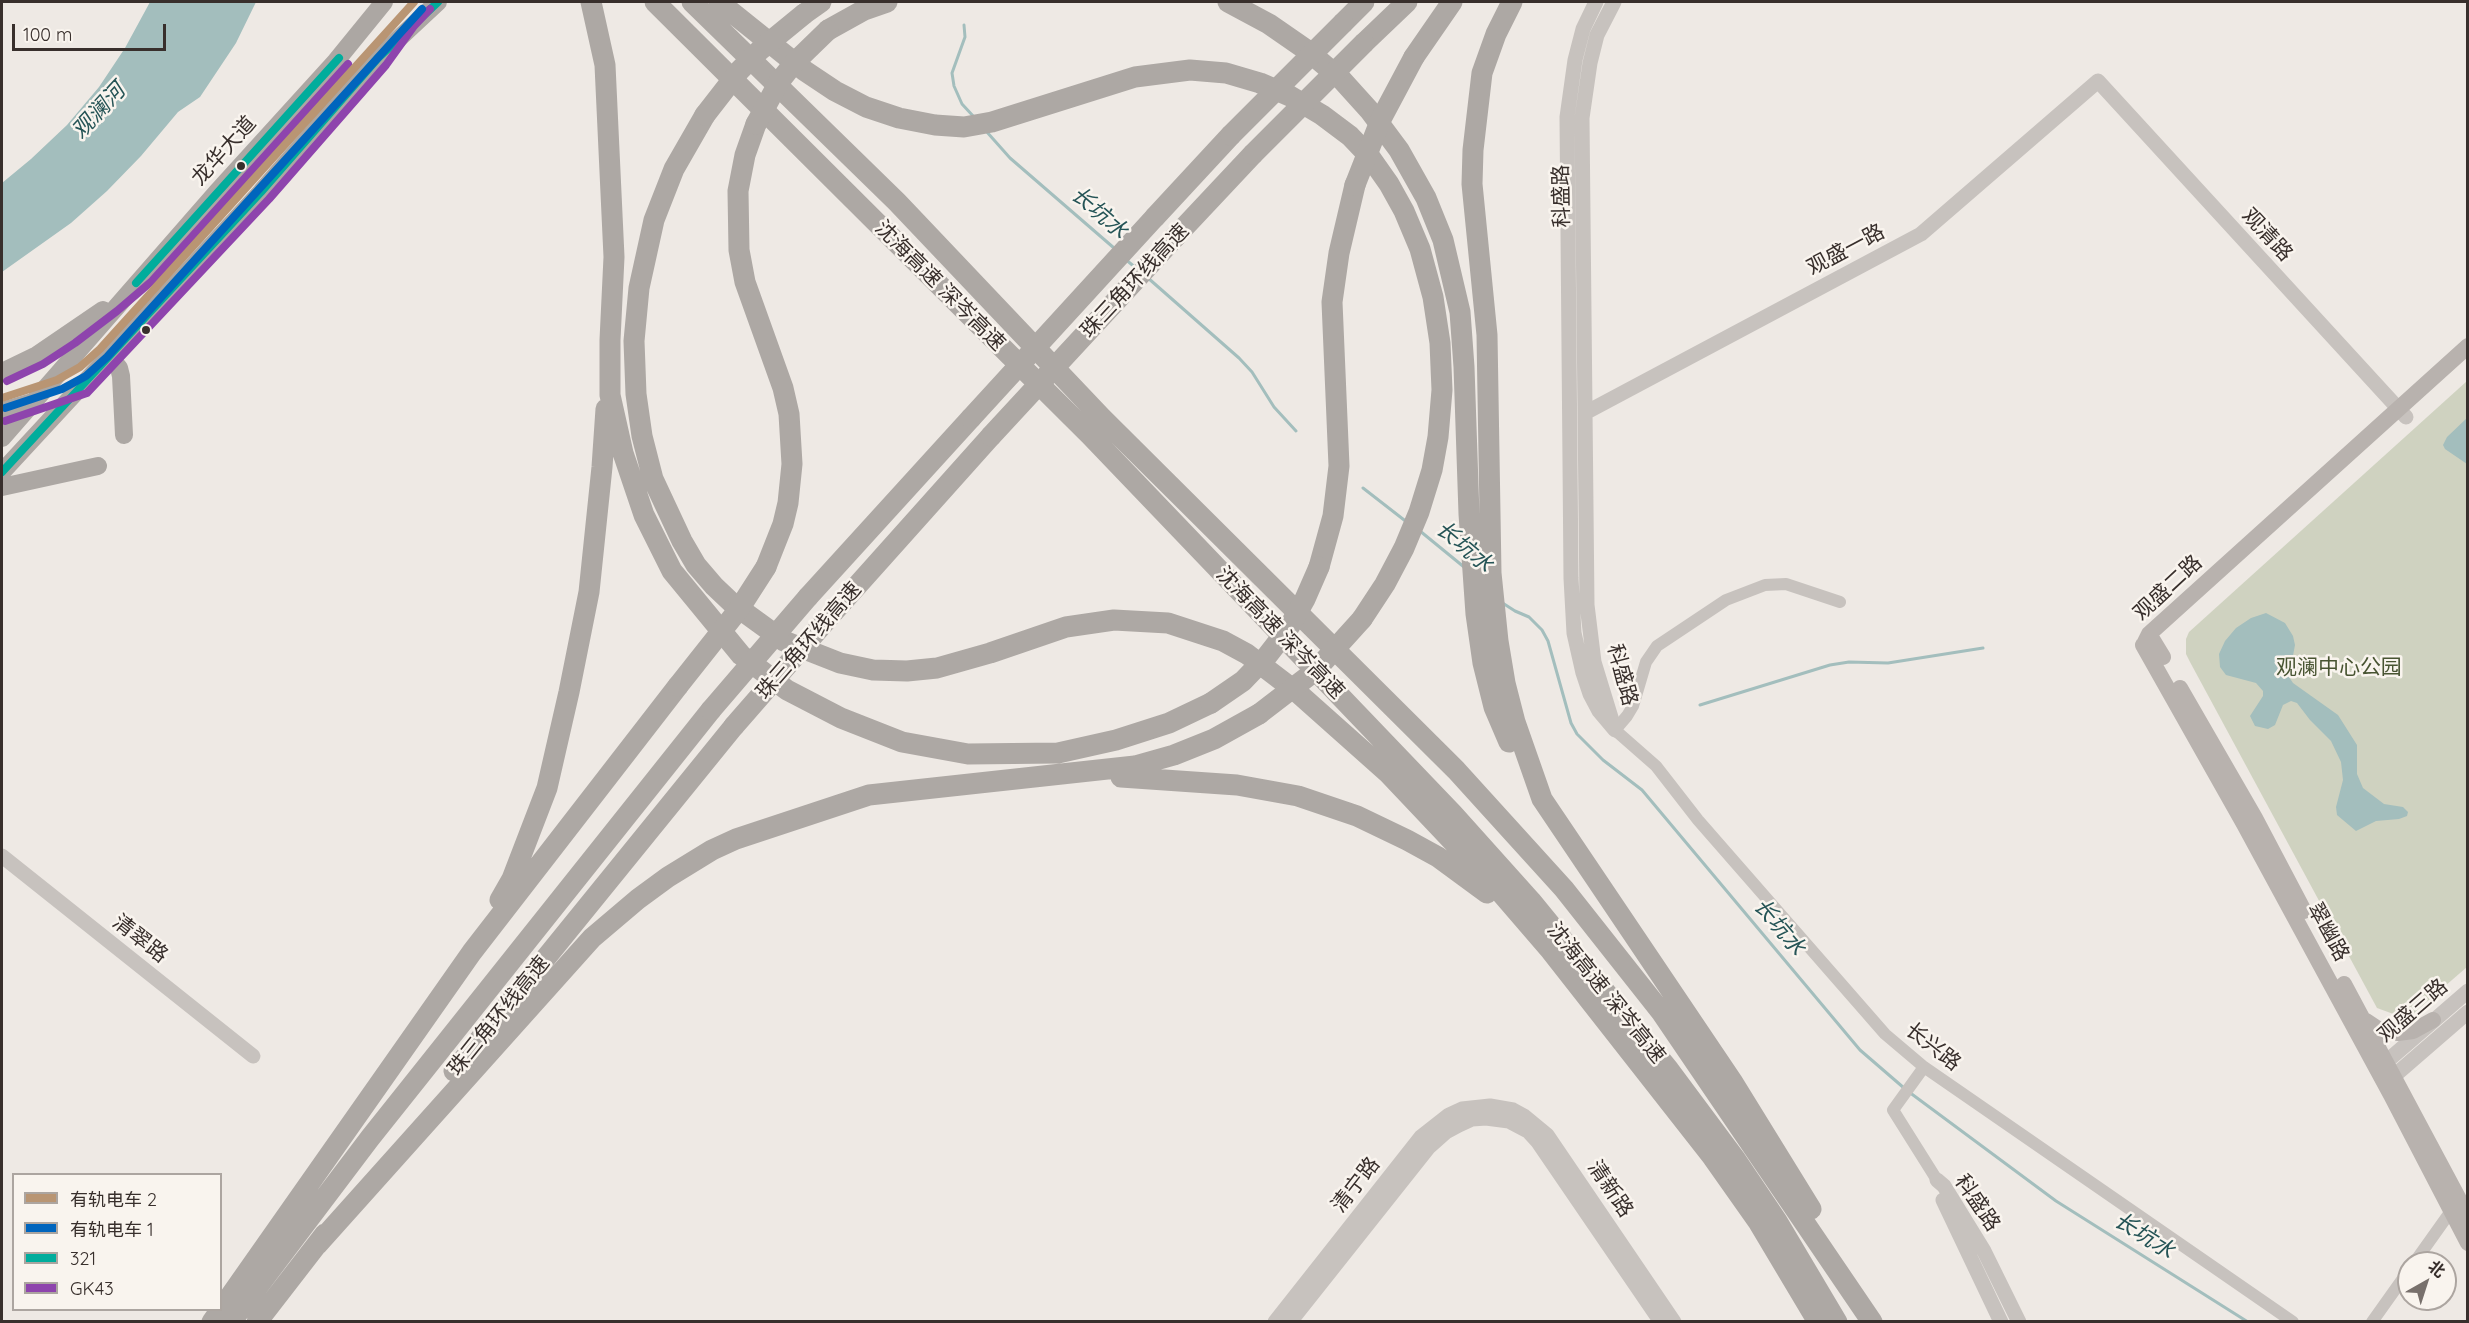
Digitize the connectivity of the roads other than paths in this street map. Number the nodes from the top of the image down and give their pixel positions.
1 (384, 2) edge
2 (397, 2) edge
3 (422, 2) edge
4 (438, 2) edge
5 (591, 2) edge
6 (655, 2) edge
7 (692, 2) edge
8 (719, 2) edge
9 (887, 2) edge
10 (1228, 2) edge
11 (1364, 2) edge
12 (1407, 2) edge
13 (1452, 2) edge
14 (1512, 2) edge
15 (1596, 2) edge
16 (1614, 2) edge
17 (812, 8) edge
18 (378, 58) junction
19 (336, 61) junction
20 (2098, 81) joint
21 (145, 273) junction
22 (610, 340) junction
23 (2468, 346) edge
24 (109, 356) junction
25 (2468, 361) edge
26 (2, 372) edge
27 (79, 386) junction
28 (33, 401) junction
29 (2, 411) edge
30 (1586, 413) junction
31 (2402, 413) junction
32 (4, 435) edge
33 (123, 435) dead end
34 (24, 447) junction
35 (98, 466) dead end
36 (2, 472) edge
37 (2, 487) edge
38 (1840, 602) dead end
39 (2149, 641) junction
40 (1615, 730) junction
41 (1064, 775) junction
42 (1542, 799) junction
43 (2, 856) edge
44 (1551, 951) junction
45 (472, 952) junction
46 (2468, 991) edge
47 (2468, 1012) edge
48 (2363, 1019) junction
49 (2433, 1020) junction
50 (253, 1056) dead end
51 (1924, 1067) junction
52 (2387, 1072) junction
53 (1488, 1112) junction
54 (1937, 1180) junction
55 (2451, 1211) junction
56 (2468, 1216) edge
57 (2468, 1243) edge
58 (317, 1245) junction
59 (2423, 1251) edge
60 (2397, 1287) edge
61 (222, 1308) edge
62 (231, 1322) edge
63 (257, 1322) edge
64 (1275, 1322) edge
65 (1290, 1322) edge
66 (1661, 1322) edge
67 (1674, 1322) edge
68 (1818, 1322) edge
69 (1838, 1322) edge
70 (1873, 1322) edge
71 (2001, 1322) edge
72 (2019, 1322) edge
73 (2293, 1322) edge
74 (2372, 1322) edge

1 - 19 main road, 龙华大道
2 - 19 main road, 龙华大道
3 - 18 main road
4 - 18 main road
5 - 22 highway
6 - 69 highway, 沈海高速 深岑高速
7 - 70 highway, 沈海高速 深岑高速
8 - 41 highway, bridge
9 - 45 highway, bridge
10 - 42 highway
11 - 62 highway, 珠三角环线高速, bridge
12 - 58 highway, 珠三角环线高速, bridge
13 - 22 highway, bridge
14 - 42 highway
15 - 40 street, 科盛路
16 - 30 street, 科盛路
17 - 44 highway, bridge
18 - 24 main road
19 - 21 main road, 龙华大道
20 - 30 street, 观盛一路
20 - 31 street, 观清路
21 - 26 main road, 龙华大道
21 - 28 main road, 龙华大道
22 - 45 highway
23 - 31 main road, 观盛二路
24 - 27 main road
24 - 33 main road
25 - 31 main road, 观盛二路
27 - 28 main road
27 - 34 main road
28 - 29 main road
28 - 32 main road, 龙华大道
30 - 40 street, 科盛路
31 - 39 main road, 观盛二路
32 - 34 main road
34 - 36 main road
35 - 37 main road
38 - 40 street
39 - 48 main road, 翠幽路
39 - 52 main road, 翠幽路
40 - 51 street, 长兴路
41 - 44 highway
41 - 58 highway
42 - 70 highway
43 - 50 street, 清翠路
44 - 68 highway
45 - 61 highway
46 - 49 street, 观盛三路
47 - 52 street, 观盛三路
48 - 49 main road
48 - 52 main road, 翠幽路
49 - 52 street, 观盛三路
51 - 54 street
51 - 73 street, 长兴路
52 - 55 main road, 翠幽路
52 - 56 main road, 翠幽路
53 - 64 street, 清宁路
53 - 65 street, 清宁路
53 - 66 street, 清新路
53 - 67 street, 清新路
54 - 71 street, 科盛路
54 - 72 street, 科盛路
55 - 57 main road, 翠幽路
55 - 59 street
58 - 63 highway, 珠三角环线高速
60 - 74 street

